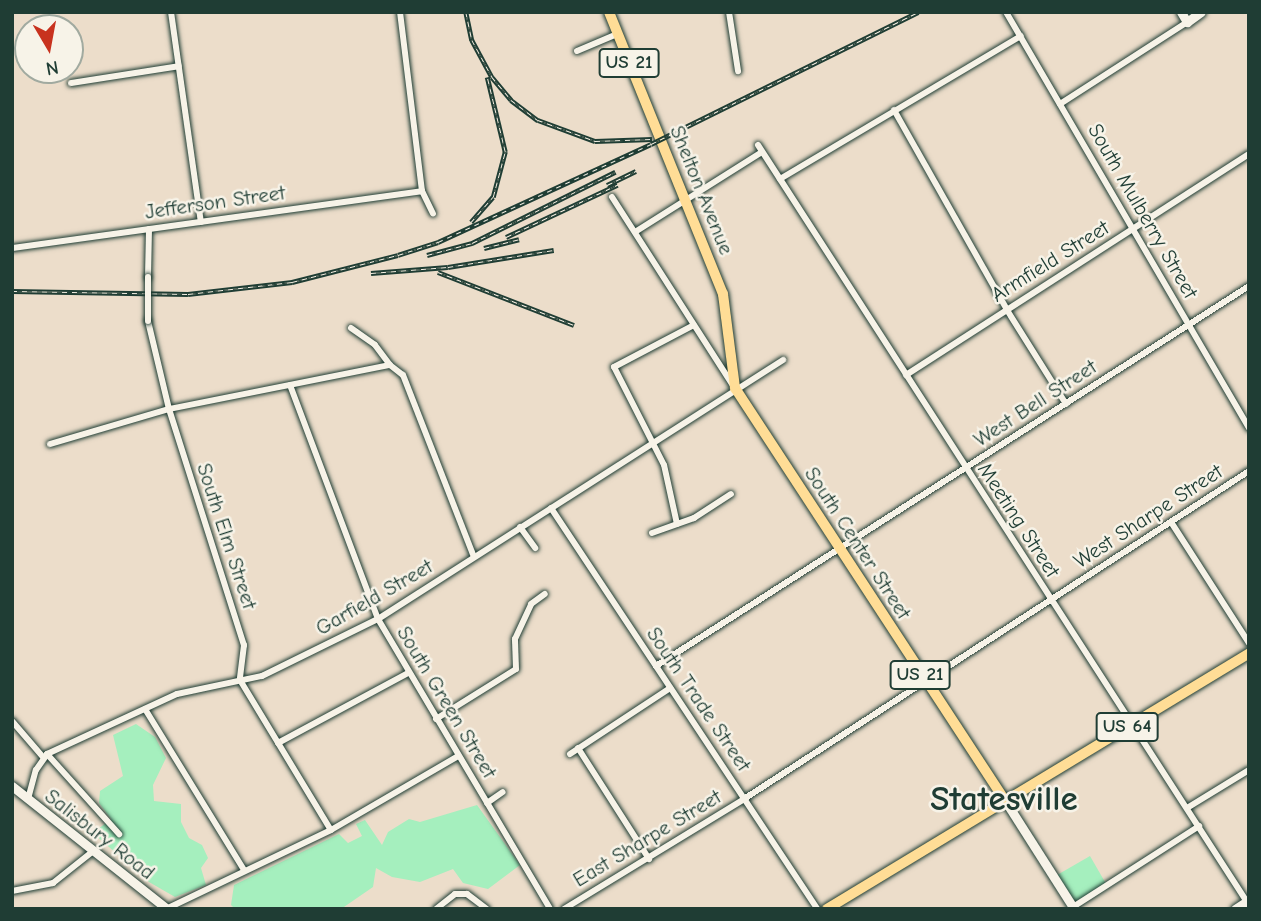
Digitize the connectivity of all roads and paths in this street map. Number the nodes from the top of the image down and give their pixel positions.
1 (171, 12) edge
2 (401, 12) edge
3 (608, 12) edge
4 (729, 12) edge
5 (1006, 12) edge
6 (1181, 12) edge
7 (1201, 12) edge
8 (1187, 22) junction
9 (617, 34) junction
10 (1021, 36) junction
11 (577, 51) dead end
12 (179, 66) junction
13 (738, 71) dead end
14 (84, 81) edge
15 (1060, 104) junction
16 (894, 110) junction
17 (758, 145) dead end
18 (762, 152) junction
19 (1249, 154) edge
20 (780, 179) junction
21 (422, 191) junction
22 (612, 197) dead end
23 (685, 200) junction
24 (433, 215) dead end
25 (201, 222) junction
26 (149, 229) junction
27 (1133, 230) junction
28 (635, 232) junction
29 (12, 248) edge
30 (1249, 286) edge
31 (1007, 310) junction
32 (1188, 324) junction
33 (694, 325) junction
34 (351, 328) dead end
35 (783, 360) dead end
36 (390, 365) junction
37 (906, 375) junction
38 (290, 385) junction
39 (735, 388) junction
40 (1066, 404) junction
41 (169, 409) junction
42 (1249, 428) edge
43 (652, 443) junction
44 (50, 444) dead end
45 (965, 468) junction
46 (1249, 471) edge
47 (731, 495) dead end
48 (551, 508) junction
49 (1171, 522) junction
50 (677, 524) junction
51 (520, 527) junction
52 (652, 533) dead end
53 (534, 548) dead end
54 (839, 549) junction
55 (474, 557) junction
56 (545, 594) dead end
57 (1051, 601) junction
58 (378, 619) junction
59 (1249, 643) edge
60 (1249, 653) edge
61 (656, 666) junction
62 (408, 673) junction
63 (240, 680) junction
64 (925, 682) junction
65 (670, 688) junction
66 (145, 709) junction
67 (436, 719) junction
68 (12, 720) edge
69 (1131, 724) junction
70 (278, 743) junction
71 (578, 748) junction
72 (569, 754) dead end
73 (45, 755) junction
74 (458, 755) junction
75 (1249, 771) edge
76 (12, 786) edge
77 (503, 792) dead end
78 (28, 799) junction
79 (744, 799) junction
80 (1004, 799) junction
81 (487, 803) junction
82 (1186, 807) junction
83 (1199, 826) junction
84 (331, 830) junction
85 (119, 834) dead end
86 (92, 852) junction
87 (649, 859) junction
88 (244, 870) junction
89 (12, 891) edge
90 (1248, 902) edge
91 (1073, 908) edge
92 (166, 909) edge
93 (436, 909) edge
94 (487, 909) edge
95 (550, 909) edge
96 (564, 909) edge
97 (817, 909) edge
98 (827, 909) edge
99 (1235, 909) edge

1 - 12 street
2 - 21 street
3 - 9 main road, Shelton Avenue / US 21
4 - 13 street
5 - 10 street, South Mulberry Street
6 - 8 street
7 - 8 street
8 - 15 street
9 - 11 street
9 - 23 main road, Shelton Avenue / US 21
10 - 15 street, South Mulberry Street
10 - 16 street
12 - 14 street
12 - 25 street
15 - 27 street, South Mulberry Street
16 - 20 street
16 - 31 street
17 - 18 street, Meeting Street
18 - 20 street, Meeting Street
18 - 23 street
19 - 27 street, Armfield Street
20 - 37 street, Meeting Street
21 - 24 street
21 - 25 street, Jefferson Street
22 - 28 street, South Center Street
23 - 28 street
23 - 39 main road, Shelton Avenue / US 21
25 - 26 street, Jefferson Street
26 - 29 street, Jefferson Street
26 - 41 street, South Elm Street, bridge
27 - 31 street, Armfield Street
27 - 32 street, South Mulberry Street
28 - 33 street, South Center Street
30 - 32 street, West Bell Street
31 - 37 street, Armfield Street
31 - 40 street
32 - 40 street, West Bell Street
32 - 42 street, South Mulberry Street
33 - 39 street, South Center Street
33 - 43 street
34 - 36 street
35 - 39 street, Garfield Street
36 - 38 street
36 - 55 street
37 - 45 street, Meeting Street
38 - 41 street
38 - 58 street, South Green Street
39 - 43 street, Garfield Street
39 - 54 main road, South Center Street / US 21
40 - 45 street, West Bell Street
41 - 44 street
41 - 63 street, South Elm Street
43 - 48 street, Garfield Street
43 - 50 street
45 - 54 street, West Bell Street
45 - 57 street, Meeting Street
46 - 49 street, West Sharpe Street
47 - 50 street
48 - 51 street, Garfield Street
48 - 61 street, South Trade Street
49 - 57 street, West Sharpe Street
49 - 59 street
50 - 52 street
51 - 53 street
51 - 55 street, Garfield Street
54 - 61 street, West Bell Street
54 - 64 main road, South Center Street / US 21
55 - 58 street, Garfield Street
56 - 67 street
57 - 64 street, West Sharpe Street
57 - 69 street, Meeting Street
58 - 62 street, South Green Street
58 - 63 street, Garfield Street
60 - 69 main road, US 64
61 - 65 street, South Trade Street
62 - 67 street, South Green Street
62 - 70 street
63 - 66 street, Garfield Street
63 - 70 street
64 - 79 street, East Sharpe Street
64 - 80 main road, South Center Street / US 21
65 - 71 street
65 - 79 street, South Trade Street
66 - 73 street, Garfield Street
66 - 88 street
67 - 74 street, South Green Street
68 - 73 street
69 - 80 main road, US 64
69 - 82 street, Meeting Street
70 - 84 street
71 - 72 street
71 - 87 street
73 - 78 street
73 - 85 street
74 - 81 street, South Green Street
74 - 84 street
75 - 82 street
76 - 78 street, Salisbury Road
77 - 81 street
78 - 86 street, Salisbury Road
79 - 87 street, East Sharpe Street
79 - 97 street, South Trade Street
80 - 91 street, South Center Street
80 - 98 main road
81 - 95 street, South Green Street
82 - 83 street, Meeting Street
83 - 90 street, Meeting Street
83 - 91 street
84 - 88 street
86 - 89 street
86 - 92 street, Salisbury Road
87 - 96 street, East Sharpe Street
88 - 92 street
90 - 99 street
93 - 94 street

